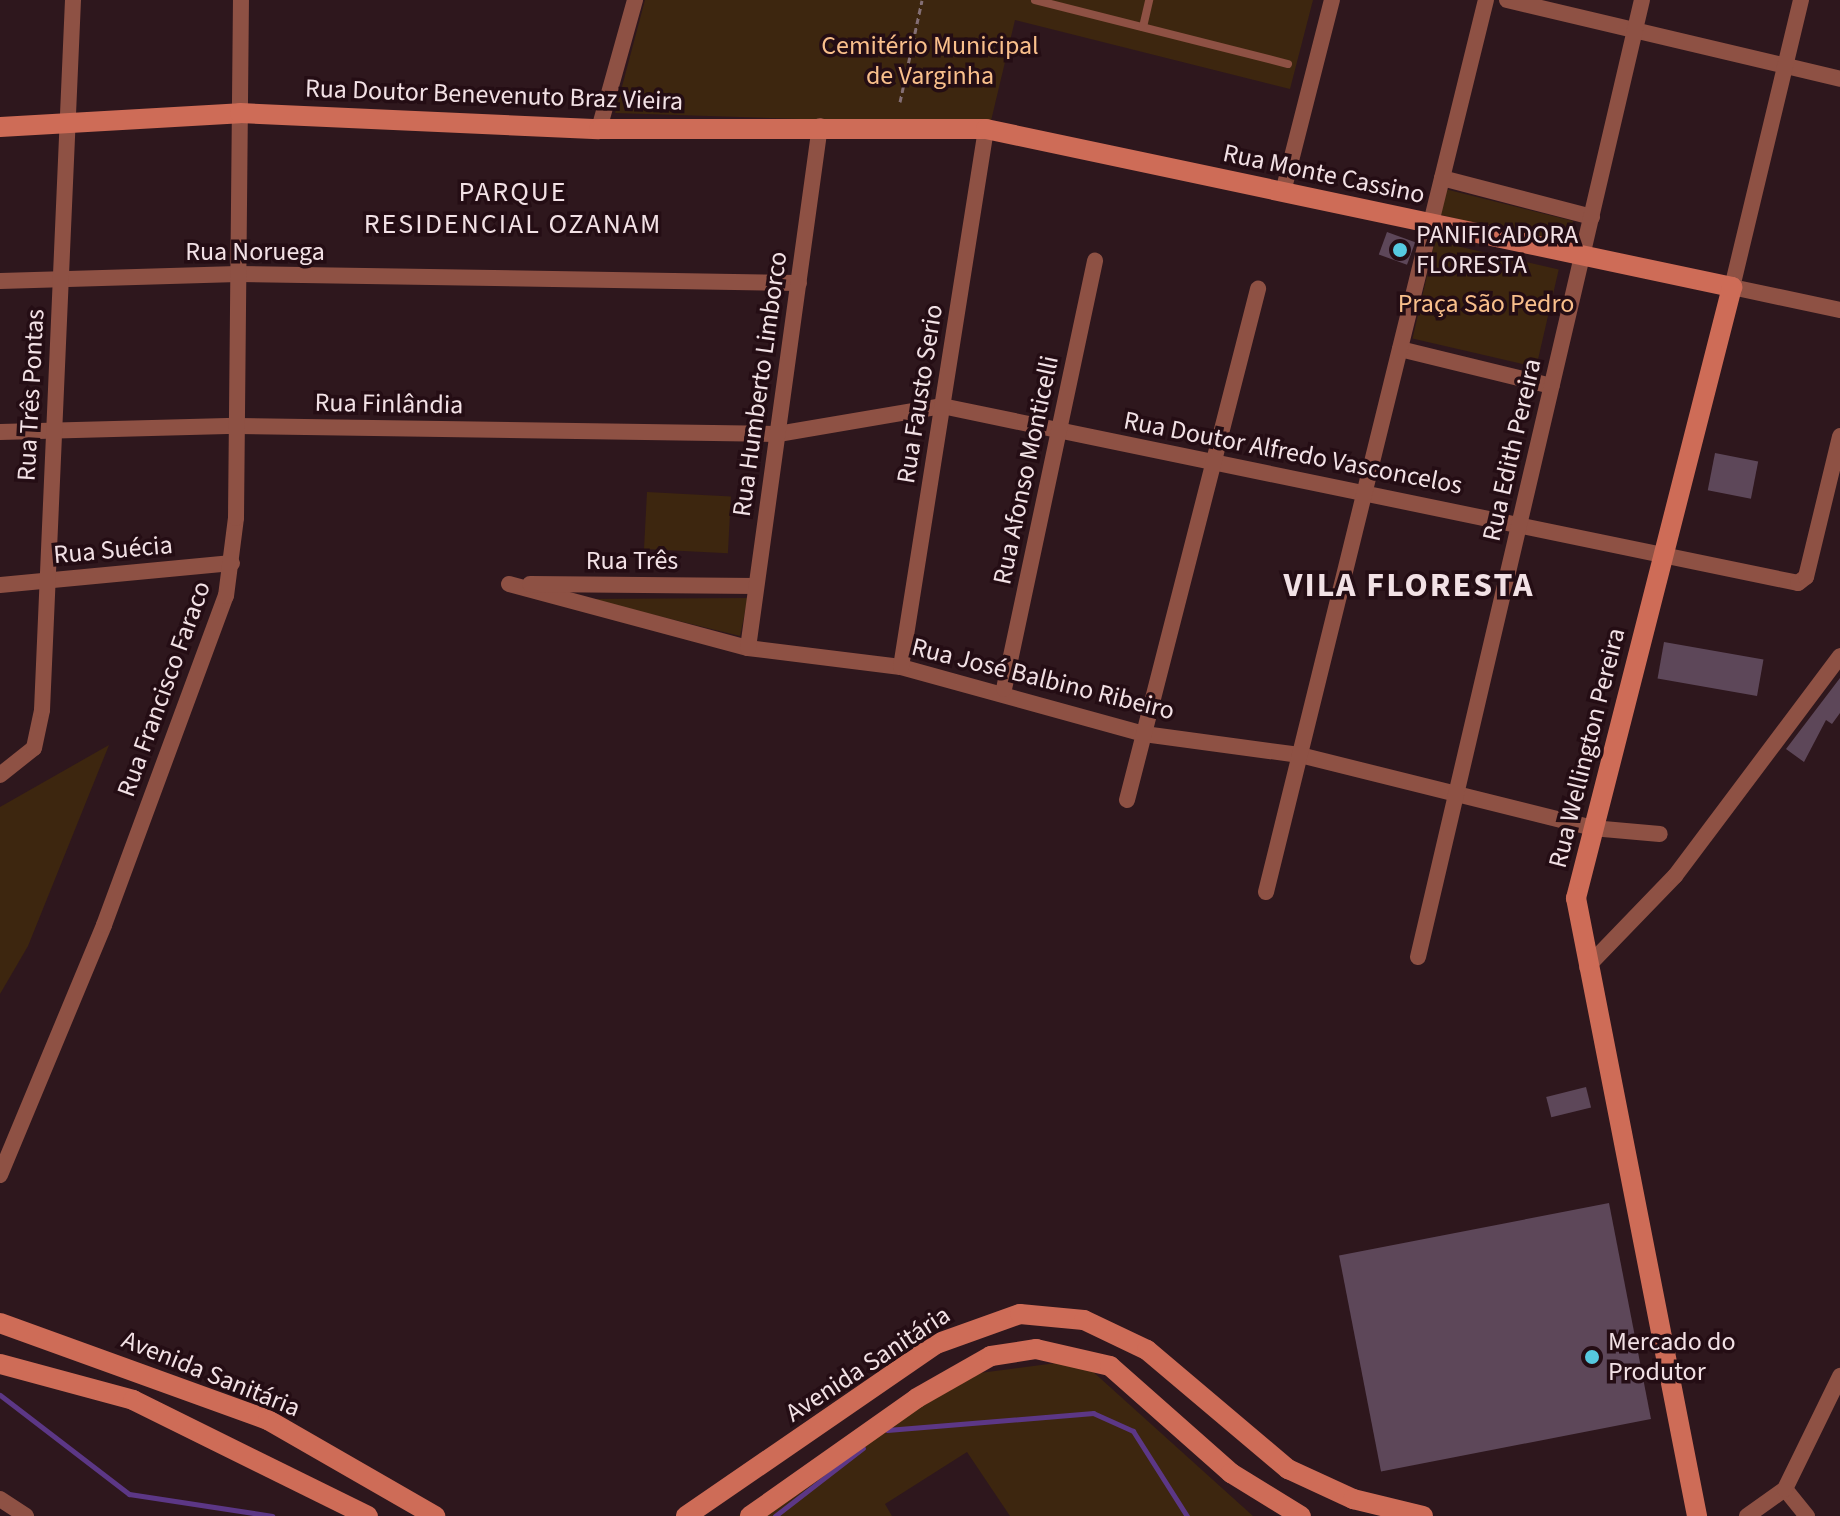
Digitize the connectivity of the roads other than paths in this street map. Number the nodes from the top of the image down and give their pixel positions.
1 (73, 0) edge
2 (241, 0) edge
3 (635, 0) edge
4 (1035, 0) edge
5 (1149, 0) edge
6 (1332, 0) edge
7 (1486, 0) edge
8 (1507, 0) edge
9 (1642, 0) edge
10 (1801, 0) edge
11 (1143, 27) junction
12 (1635, 31) junction
13 (1288, 64) dead end
14 (1785, 66) junction
15 (1840, 79) edge
16 (240, 113) junction
17 (68, 121) junction
18 (820, 126) junction
19 (0, 127) edge
20 (599, 129) junction
21 (986, 129) junction
22 (1442, 178) junction
23 (1283, 192) junction
24 (1592, 217) junction
25 (1431, 223) junction
26 (1582, 255) junction
27 (1095, 261) dead end
28 (238, 274) junction
29 (61, 278) junction
30 (0, 281) edge
31 (799, 283) junction
32 (1732, 287) junction
33 (1258, 289) dead end
34 (1840, 310) edge
35 (1400, 349) junction
36 (1552, 386) junction
37 (942, 406) junction
38 (237, 426) junction
39 (54, 428) junction
40 (0, 432) edge
41 (1059, 432) junction
42 (778, 434) junction
43 (1840, 436) edge
44 (1212, 464) junction
45 (1366, 488) junction
46 (1520, 522) junction
47 (1664, 553) junction
48 (232, 563) junction
49 (47, 581) junction
50 (509, 584) joint
51 (0, 585) edge
52 (756, 586) junction
53 (748, 648) junction
54 (1840, 656) edge
55 (901, 667) junction
56 (1004, 689) junction
57 (1144, 734) junction
58 (1300, 755) junction
59 (0, 775) edge
60 (1454, 795) junction
61 (1127, 800) dead end
62 (1592, 828) junction
63 (1660, 834) dead end
64 (1266, 892) dead end
65 (1418, 957) dead end
66 (1587, 967) junction
67 (0, 1175) edge
68 (0, 1323) edge
69 (0, 1364) edge
70 (1840, 1376) edge
71 (1785, 1489) junction
72 (0, 1499) edge
73 (26, 1516) edge
74 (368, 1516) edge
75 (435, 1516) edge
76 (686, 1516) edge
77 (750, 1516) edge
78 (1301, 1516) edge
79 (1423, 1516) edge
80 (1697, 1516) edge
81 (1747, 1516) edge
82 (1807, 1516) edge

1 - 17 street, Rua Três Pontas
2 - 16 street, Rua Francisco Faraco
3 - 20 street
4 - 11 lane
5 - 11 lane
6 - 23 street
7 - 22 street
8 - 12 street
9 - 12 street, Rua Edith Pereira
10 - 14 street, Rua Wellington Pereira
11 - 13 lane
12 - 14 street
12 - 24 street, Rua Edith Pereira
14 - 15 street
14 - 32 street, Rua Wellington Pereira
16 - 17 main road, Rua Doutor Benevenuto Braz Vieira
16 - 20 main road, Rua Doutor Benevenuto Braz Vieira
16 - 28 street, Rua Francisco Faraco
17 - 19 main road, Rua Doutor Benevenuto Braz Vieira
17 - 29 street, Rua Três Pontas
18 - 20 main road, Rua Doutor Benevenuto Braz Vieira
18 - 21 main road, Rua Doutor Benevenuto Braz Vieira
18 - 31 street, Rua Humberto Limborco
21 - 23 main road, Rua Monte Cassino
21 - 37 street, Rua Fausto Serio
22 - 24 street
22 - 25 street
23 - 25 main road, Rua Monte Cassino
24 - 26 street, Rua Edith Pereira
25 - 26 main road, Rua Monte Cassino
25 - 35 street
26 - 32 main road, Rua Monte Cassino
26 - 36 street, Rua Edith Pereira
27 - 41 street, Rua Afonso Monticelli
28 - 29 street, Rua Noruega
28 - 31 street, Rua Noruega
28 - 38 street, Rua Francisco Faraco
29 - 30 street, Rua Noruega
29 - 39 street, Rua Três Pontas
31 - 42 street, Rua Humberto Limborco
32 - 34 street, Rua Monte Cassino
32 - 47 main road, Rua Wellington Pereira
33 - 44 street
35 - 36 street
35 - 45 street
36 - 46 street, Rua Edith Pereira
37 - 41 street, Rua Doutor Alfredo Vasconcelos
37 - 42 street, Rua Doutor Alfredo Vasconcelos
37 - 55 street, Rua Fausto Serio
38 - 39 street, Rua Finlândia
38 - 42 street, Rua Finlândia
38 - 48 street, Rua Francisco Faraco
39 - 40 street, Rua Finlândia
39 - 49 street, Rua Três Pontas
41 - 44 street, Rua Doutor Alfredo Vasconcelos
41 - 56 street, Rua Afonso Monticelli
42 - 52 street, Rua Humberto Limborco
43 - 47 street, Rua Doutor Alfredo Vasconcelos
44 - 45 street, Rua Doutor Alfredo Vasconcelos
44 - 57 street
45 - 46 street, Rua Doutor Alfredo Vasconcelos
45 - 58 street
46 - 47 street, Rua Doutor Alfredo Vasconcelos
46 - 60 street, Rua Edith Pereira
47 - 62 main road, Rua Wellington Pereira
48 - 49 street, Rua Suécia
48 - 67 street, Rua Francisco Faraco
49 - 51 street, Rua Suécia
49 - 59 street, Rua Três Pontas
50 - 52 street, Rua Três
50 - 53 street, Rua José Balbino Ribeiro
52 - 53 street, Rua Humberto Limborco
53 - 55 street, Rua José Balbino Ribeiro
54 - 66 street
55 - 56 street, Rua José Balbino Ribeiro
56 - 57 street, Rua José Balbino Ribeiro
57 - 58 street, Rua José Balbino Ribeiro
57 - 61 street
58 - 60 street, Rua José Balbino Ribeiro
58 - 64 street
60 - 62 street, Rua José Balbino Ribeiro
60 - 65 street, Rua Edith Pereira
62 - 63 street, Rua José Balbino Ribeiro
62 - 66 main road, Rua Wellington Pereira
66 - 80 main road, Rua Wellington Pereira
68 - 75 main road, Avenida Sanitária
69 - 74 main road, Avenida Sanitária
70 - 71 street
71 - 81 street
71 - 82 street
72 - 73 street
76 - 79 main road, Avenida Sanitária
77 - 78 main road

